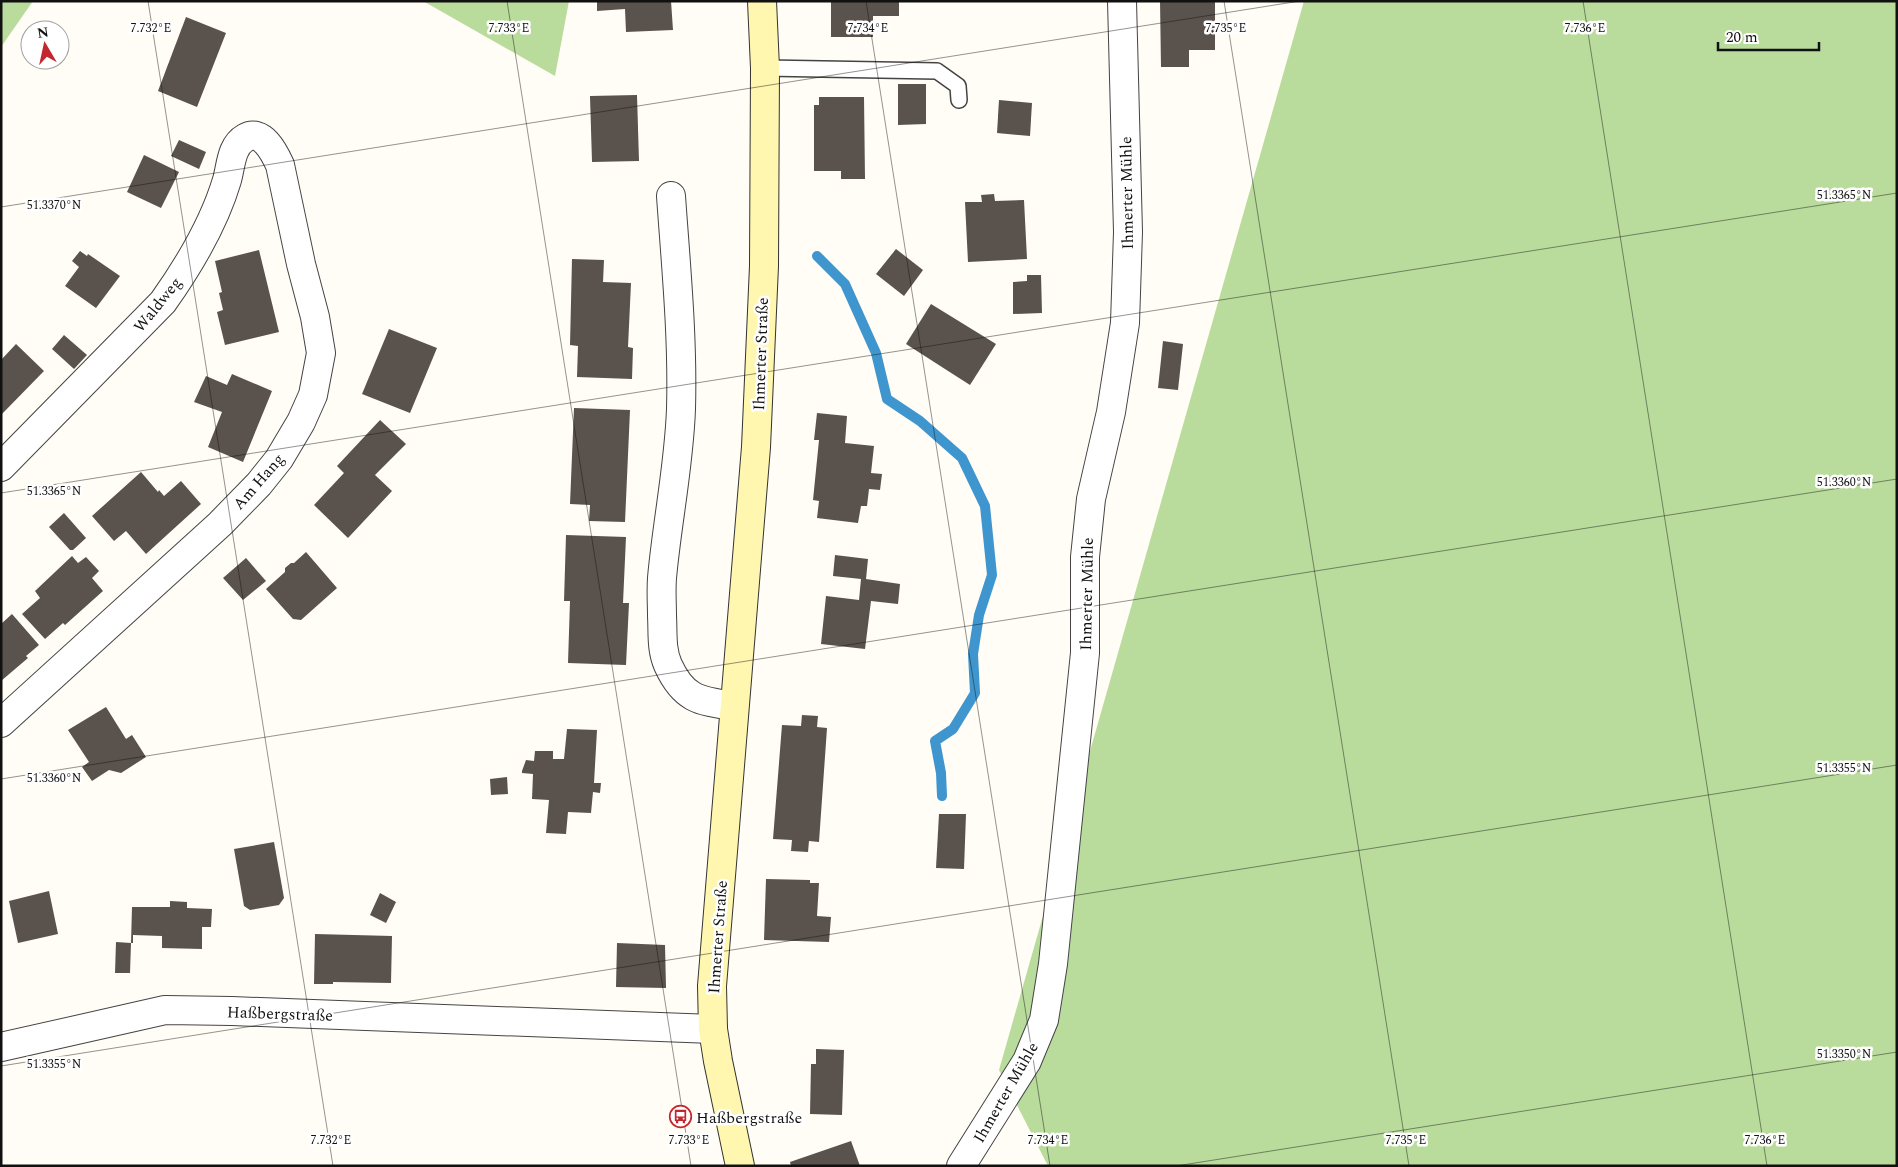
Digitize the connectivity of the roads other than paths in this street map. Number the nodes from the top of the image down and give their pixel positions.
1 (762, 1) edge
2 (1122, 1) edge
3 (765, 68) junction
4 (959, 100) dead end
5 (274, 151) joint
6 (671, 196) dead end
7 (1, 467) edge
8 (734, 706) junction
9 (1, 723) edge
10 (713, 1029) junction
11 (1, 1047) edge
12 (740, 1166) edge
13 (961, 1166) edge

1 - 3 main road, Ihmerter Straße
2 - 13 street, Ihmerter Mühle
3 - 4 lane
3 - 8 main road, Ihmerter Straße
5 - 7 street, Waldweg
5 - 9 street, Am Hang
6 - 8 street
8 - 10 main road, Ihmerter Straße
10 - 11 street, Haßbergstraße
10 - 12 main road, Ihmerter Straße

